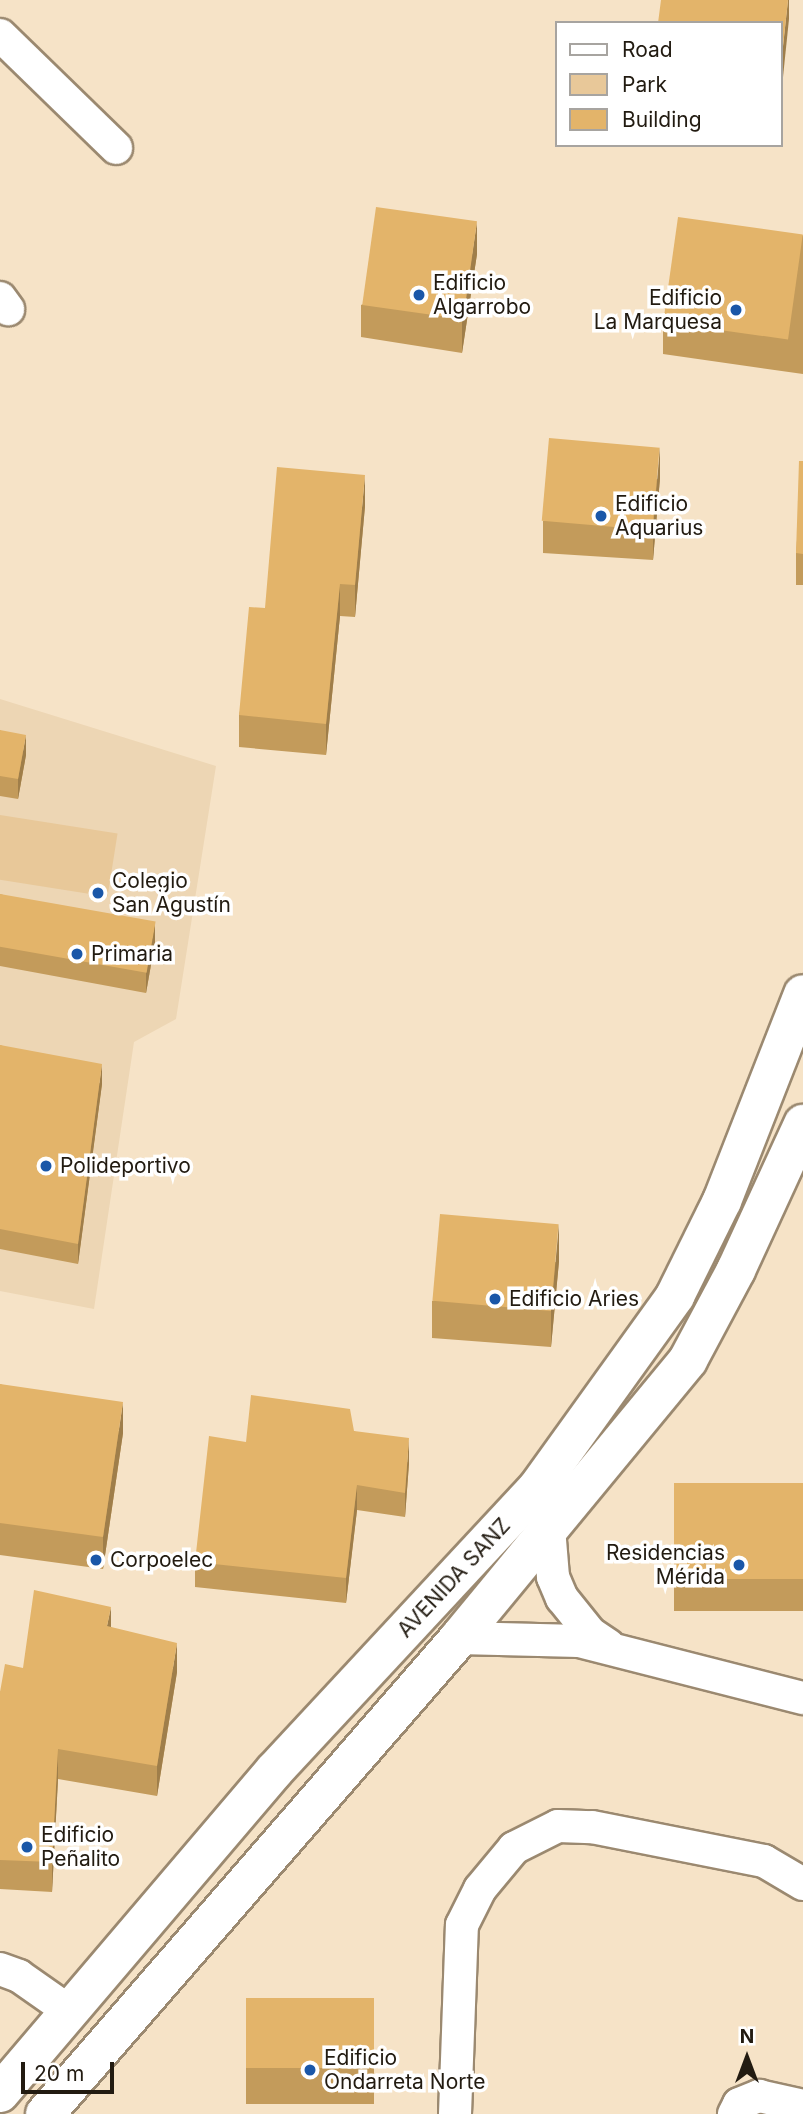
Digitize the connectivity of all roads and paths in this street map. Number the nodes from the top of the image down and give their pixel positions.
1 (0, 35) edge
2 (116, 148) dead end
3 (803, 994) edge
4 (803, 1125) edge
5 (549, 1528) junction
6 (459, 1638) junction
7 (615, 1650) junction
8 (803, 1698) edge
9 (803, 1884) edge
10 (0, 1969) edge
11 (69, 2011) junction
12 (0, 2092) edge
13 (803, 2106) edge
14 (45, 2114) edge
15 (455, 2114) edge
16 (734, 2114) edge

1 - 2 street
3 - 11 street, AVENIDA SANZ
4 - 5 street, AVENIDA SANZ
5 - 6 street, AVENIDA SANZ
5 - 7 street
6 - 7 street
6 - 14 street, AVENIDA SANZ
7 - 8 street
9 - 15 street
10 - 11 street
11 - 12 street, AVENIDA SANZ
13 - 16 street

